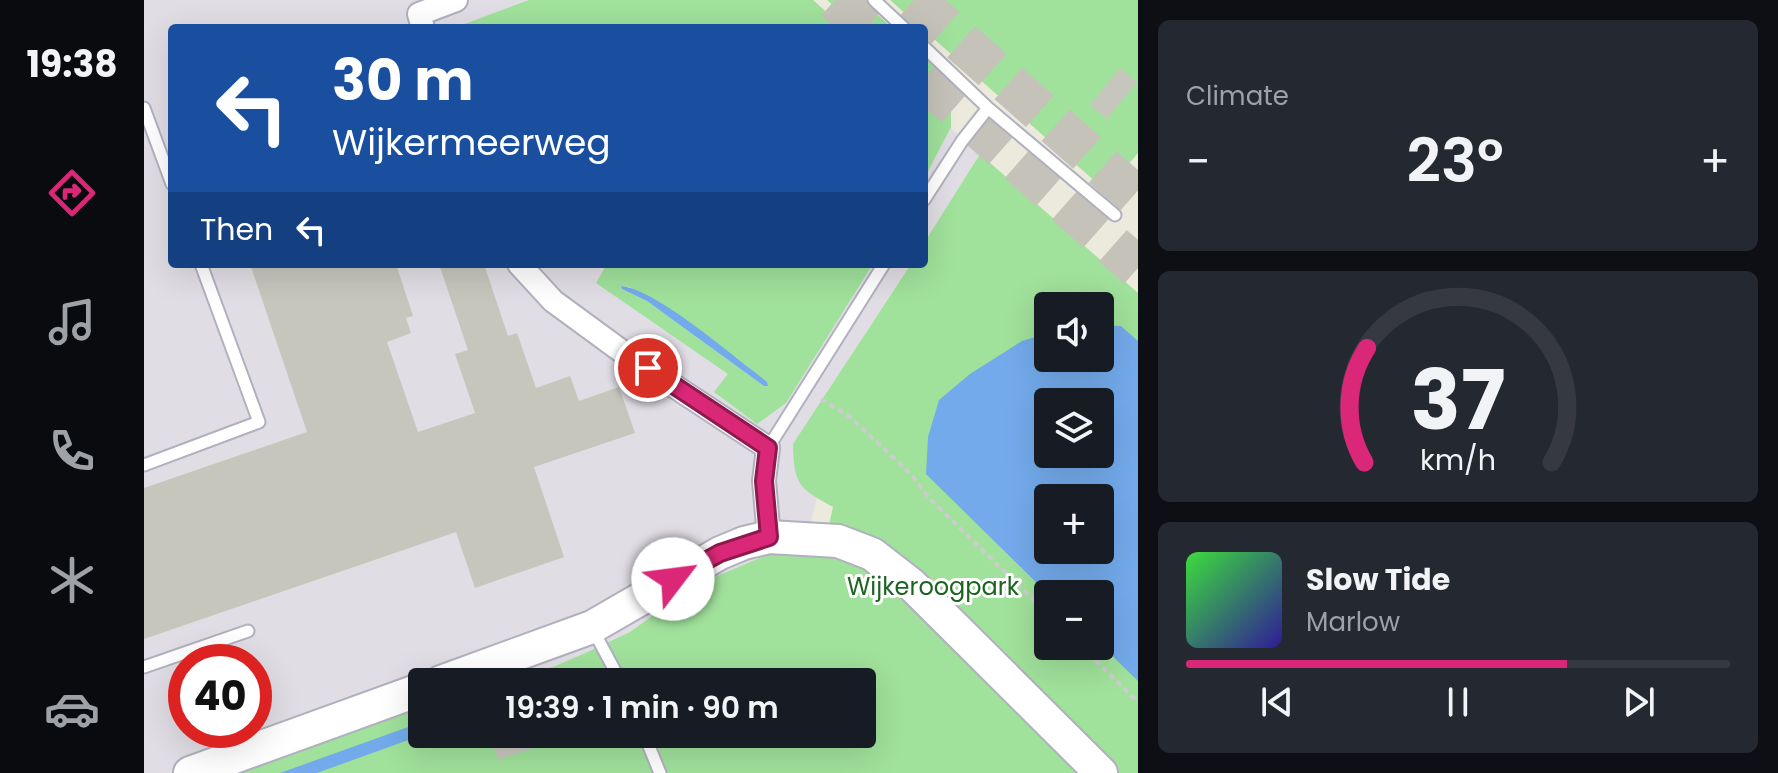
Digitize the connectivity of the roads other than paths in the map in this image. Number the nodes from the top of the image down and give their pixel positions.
1 (456, 0) edge
2 (874, 0) edge
3 (422, 24) edge
4 (900, 24) edge
5 (928, 51) edge
6 (144, 108) edge
7 (988, 108) junction
8 (168, 173) edge
9 (928, 194) edge
10 (1115, 215) dead end
11 (202, 268) edge
12 (523, 268) edge
13 (881, 268) edge
14 (768, 448) junction
15 (144, 465) edge
16 (769, 537) junction
17 (592, 627) junction
18 (248, 631) dead end
19 (144, 667) edge
20 (479, 668) edge
21 (614, 668) edge
22 (408, 694) edge
23 (650, 748) edge
24 (190, 773) edge
25 (660, 773) edge
26 (1101, 773) edge

1 - 3 street
2 - 4 lane
5 - 7 lane
6 - 8 lane
7 - 9 lane
7 - 10 lane
11 - 15 lane
12 - 14 street
13 - 14 lane
14 - 16 street
16 - 17 street
16 - 26 street
17 - 20 street
17 - 21 lane
18 - 19 lane
22 - 24 street
23 - 25 lane

